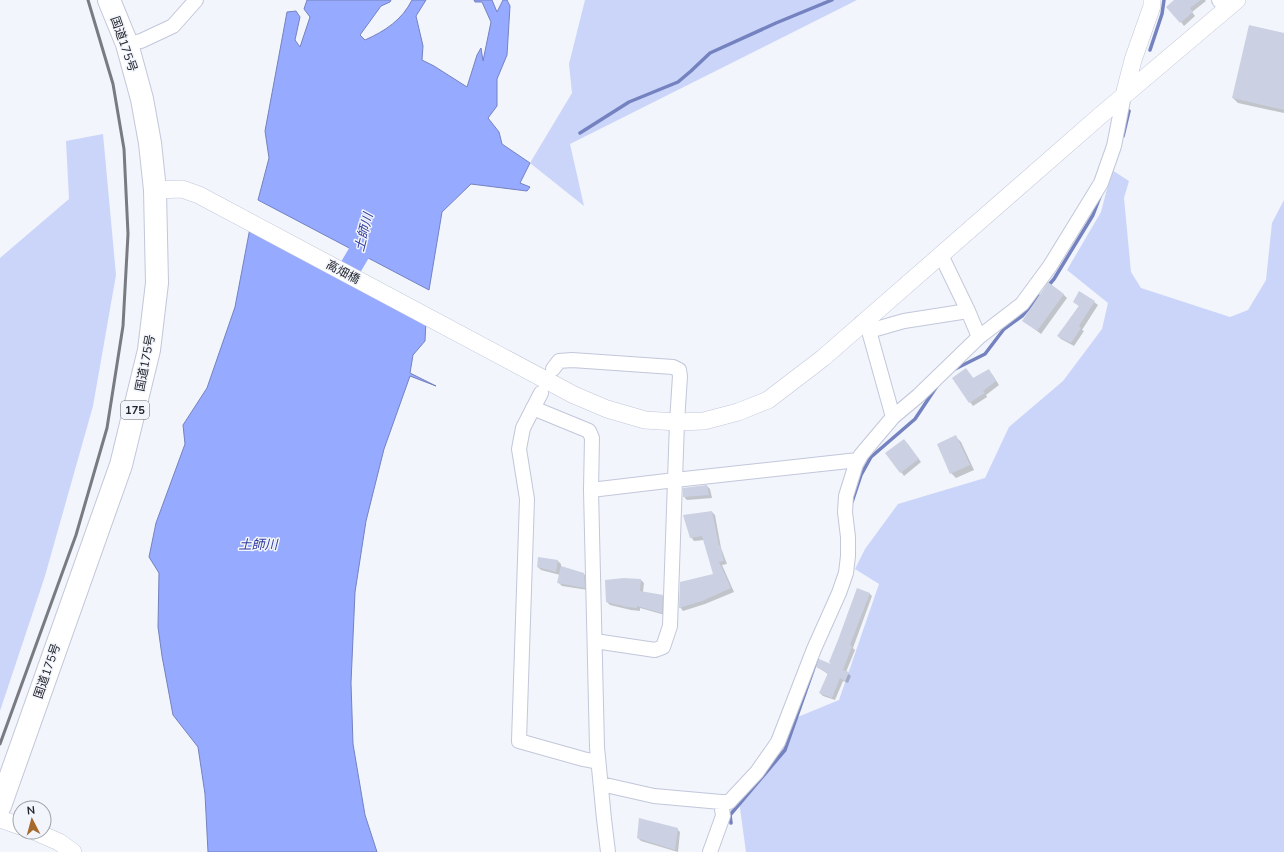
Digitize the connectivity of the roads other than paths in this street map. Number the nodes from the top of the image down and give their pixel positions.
1 (108, 0) edge
2 (196, 0) edge
3 (1152, 0) edge
4 (1228, 3) edge
5 (127, 44) junction
6 (1124, 95) junction
7 (155, 190) junction
8 (941, 255) junction
9 (968, 311) junction
10 (865, 327) junction
11 (979, 337) junction
12 (553, 369) dead end
13 (541, 393) dead end
14 (533, 408) junction
15 (893, 417) junction
16 (677, 422) junction
17 (858, 460) junction
18 (675, 480) junction
19 (591, 490) junction
20 (595, 641) junction
21 (598, 762) junction
22 (601, 784) junction
23 (721, 802) junction
24 (0, 806) edge
25 (0, 819) edge
26 (12, 823) edge
27 (52, 839) edge
28 (73, 852) edge
29 (608, 852) edge
30 (710, 852) edge

1 - 5 highway, 国道175号 / 175
2 - 5 street
3 - 6 street
4 - 6 street, 高畑橋
5 - 7 highway, 国道175号 / 175
6 - 8 street, 高畑橋
6 - 11 street
7 - 16 street, 高畑橋
7 - 24 highway, 国道175号 / 175
8 - 9 street
8 - 10 street, 高畑橋
9 - 10 street
9 - 11 street
10 - 15 street
10 - 16 street, 高畑橋
11 - 15 street
12 - 16 street
13 - 14 street
14 - 19 street
14 - 21 street
15 - 17 street
16 - 18 street
17 - 18 street
17 - 23 street
18 - 19 street
18 - 20 street
19 - 20 street
20 - 21 street
21 - 22 street
22 - 23 street
22 - 29 street
23 - 30 street
25 - 26 street
27 - 28 street

